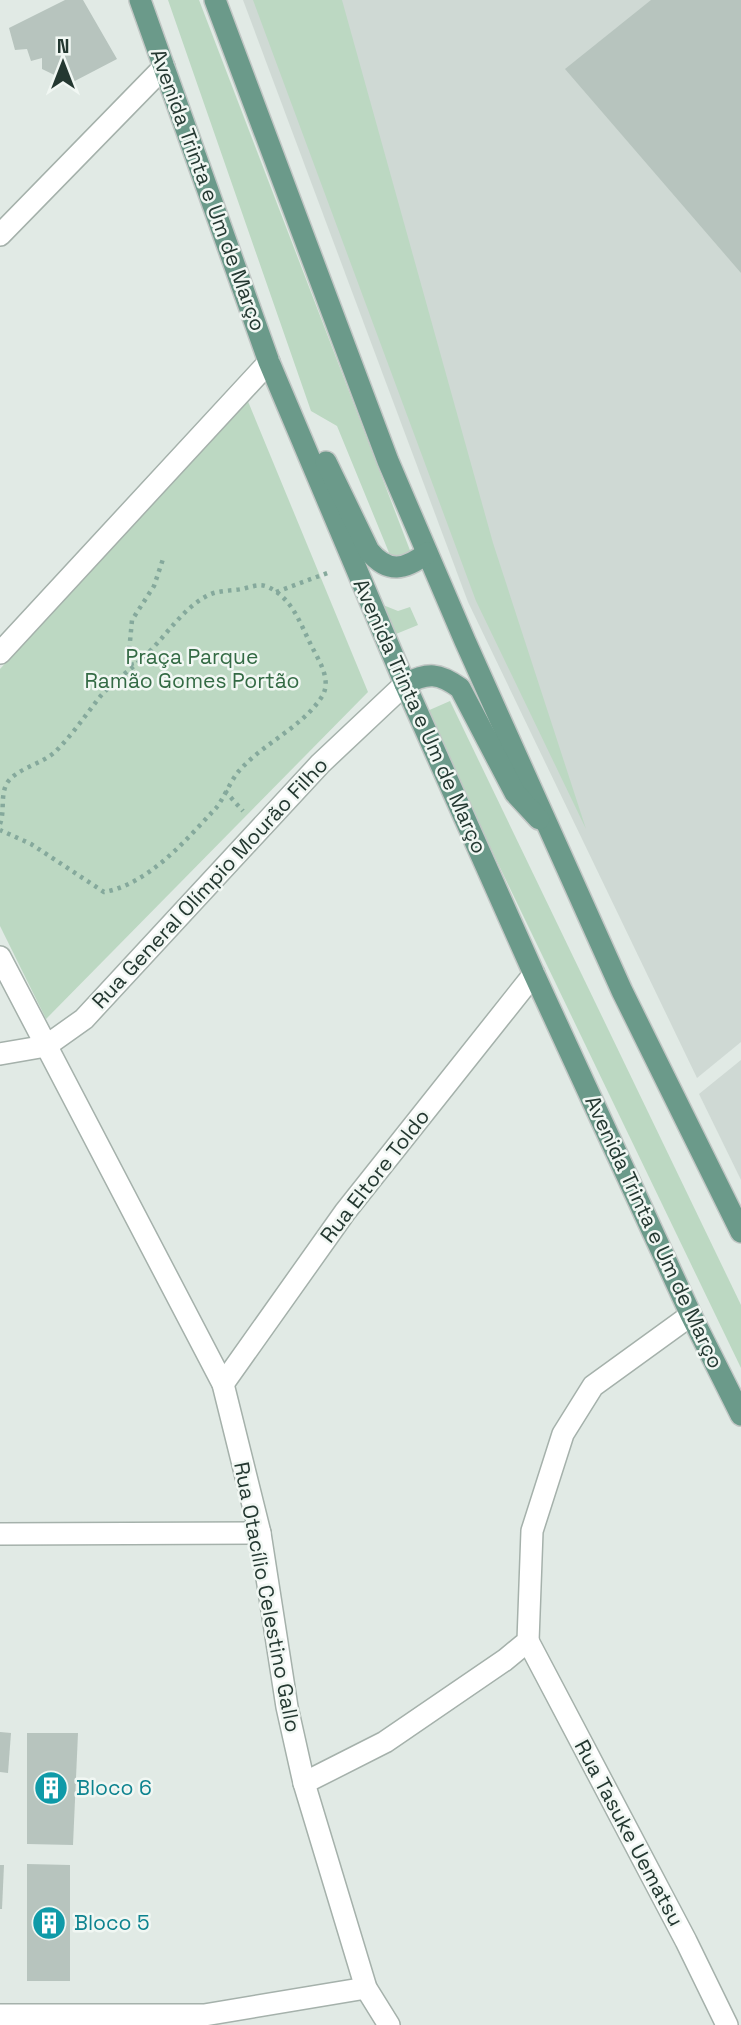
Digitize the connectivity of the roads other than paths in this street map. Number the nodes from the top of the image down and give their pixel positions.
1 (140, 0) edge
2 (215, 0) edge
3 (164, 67) junction
4 (0, 235) edge
5 (269, 362) junction
6 (292, 415) junction
7 (427, 553) junction
8 (0, 653) edge
9 (405, 684) junction
10 (550, 830) junction
11 (0, 957) edge
12 (534, 974) junction
13 (46, 1046) junction
14 (0, 1054) edge
15 (741, 1232) edge
16 (691, 1315) junction
17 (223, 1384) junction
18 (741, 1415) edge
19 (260, 1533) junction
20 (0, 1534) edge
21 (528, 1642) junction
22 (304, 1783) junction
23 (366, 1988) junction
24 (0, 2015) edge
25 (204, 2020) edge
26 (389, 2025) edge
27 (727, 2025) edge

1 - 3 main road, Avenida Trinta e Um de Março
2 - 7 main road
3 - 4 street
3 - 5 main road, Avenida Trinta e Um de Março
5 - 6 main road, Avenida Trinta e Um de Março
5 - 8 street
6 - 7 main road
6 - 9 main road, Avenida Trinta e Um de Março
7 - 10 main road
9 - 10 main road
9 - 12 main road, Avenida Trinta e Um de Março
9 - 13 street, Rua General Olímpio Mourão Filho
10 - 15 main road
11 - 13 street, Rua Otacílio Celestino Gallo
12 - 16 main road, Avenida Trinta e Um de Março
12 - 17 street, Rua Eltore Toldo
13 - 14 street, Rua General Olímpio Mourão Filho
13 - 17 street, Rua Otacílio Celestino Gallo
16 - 18 main road, Avenida Trinta e Um de Março
16 - 21 street
17 - 19 street, Rua Otacílio Celestino Gallo
19 - 20 street
19 - 22 street, Rua Otacílio Celestino Gallo
21 - 22 street
21 - 27 street, Rua Tasuke Uematsu
22 - 23 street, Rua Otacílio Celestino Gallo
23 - 25 street
23 - 26 street, Rua Otacílio Celestino Gallo
24 - 25 street

